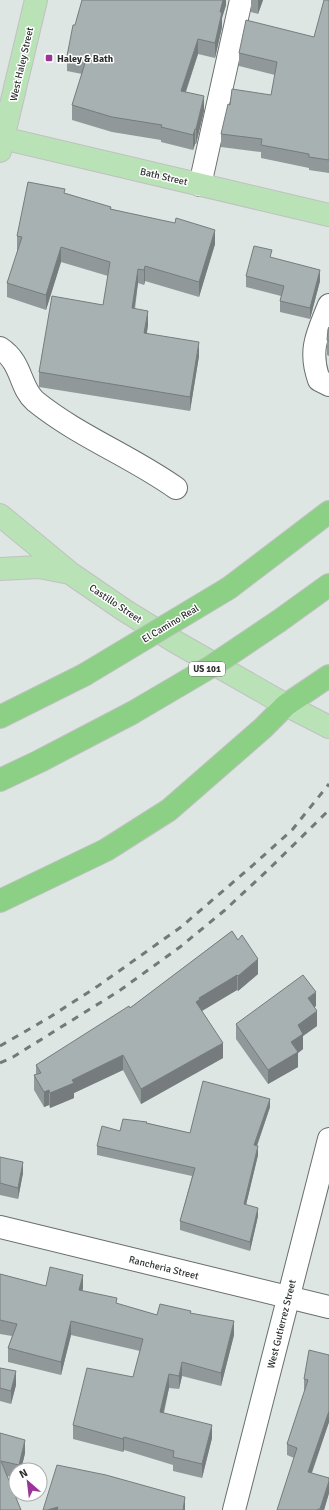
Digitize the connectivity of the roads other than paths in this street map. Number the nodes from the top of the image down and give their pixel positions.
1 (36, 0) edge
2 (241, 0) edge
3 (1, 142) edge
4 (200, 185) junction
5 (329, 215) edge
6 (329, 305) edge
7 (0, 348) edge
8 (329, 385) edge
9 (176, 488) dead end
10 (329, 512) edge
11 (0, 515) edge
12 (0, 569) edge
13 (70, 573) junction
14 (329, 585) edge
15 (329, 676) edge
16 (286, 706) junction
17 (0, 717) edge
18 (329, 727) edge
19 (0, 780) edge
20 (0, 900) edge
21 (329, 1139) edge
22 (0, 1227) edge
23 (288, 1297) junction
24 (329, 1307) edge
25 (234, 1510) edge

1 - 3 main road, West Haley Street
2 - 4 street
3 - 4 main road, Bath Street
4 - 5 main road, Bath Street
6 - 8 street
7 - 9 street
10 - 17 highway, El Camino Real, bridge
11 - 13 main road
12 - 13 main road, Castillo Street
13 - 16 main road, Castillo Street
14 - 19 highway, US 101, bridge
15 - 16 highway
16 - 18 main road, Castillo Street
16 - 20 highway
21 - 23 street, West Gutierrez Street
22 - 23 street, Rancheria Street
23 - 24 street, Rancheria Street
23 - 25 street, West Gutierrez Street

